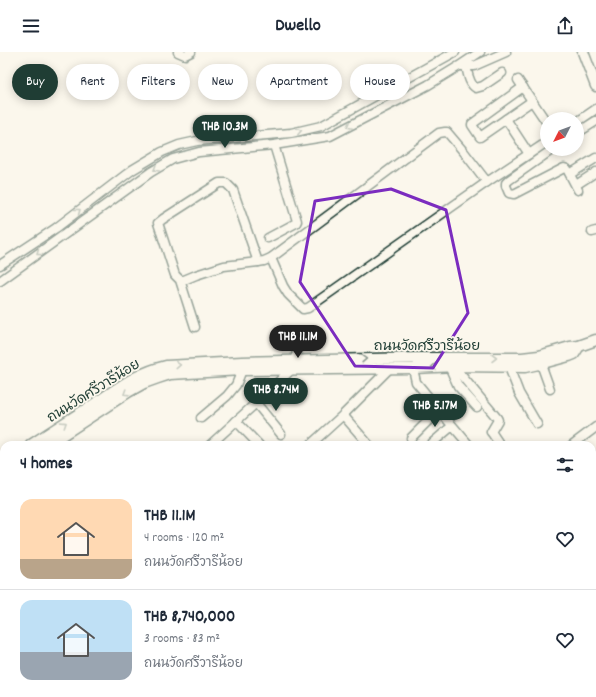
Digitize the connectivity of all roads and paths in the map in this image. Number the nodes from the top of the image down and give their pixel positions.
1 (178, 52) edge
2 (191, 52) edge
3 (455, 52) edge
4 (480, 52) edge
5 (506, 52) edge
6 (583, 52) edge
7 (463, 66) junction
8 (502, 72) dead end
9 (596, 86) edge
10 (532, 101) junction
11 (361, 104) junction
12 (596, 109) edge
13 (540, 113) edge
14 (368, 116) junction
15 (584, 117) edge
16 (506, 119) junction
17 (596, 120) edge
18 (584, 128) edge
19 (274, 145) junction
20 (540, 147) edge
21 (529, 154) junction
22 (543, 156) edge
23 (596, 158) edge
24 (596, 172) edge
25 (570, 174) junction
26 (487, 182) junction
27 (56, 228) junction
28 (62, 237) junction
29 (268, 238) dead end
30 (271, 258) junction
31 (258, 262) junction
32 (0, 265) edge
33 (180, 280) junction
34 (0, 281) edge
35 (195, 327) dead end
36 (308, 332) dead end
37 (596, 340) edge
38 (579, 346) junction
39 (541, 364) junction
40 (293, 366) junction
41 (452, 366) junction
42 (509, 367) junction
43 (390, 368) junction
44 (414, 368) junction
45 (242, 370) junction
46 (550, 389) dead end
47 (256, 403) junction
48 (477, 407) dead end
49 (439, 410) junction
50 (343, 415) junction
51 (201, 418) dead end
52 (236, 421) junction
53 (537, 424) dead end
54 (452, 426) junction
55 (596, 427) edge
56 (281, 434) dead end
57 (411, 438) dead end
58 (37, 441) edge
59 (53, 441) edge
60 (214, 441) edge
61 (255, 441) edge
62 (317, 441) edge
63 (366, 441) edge
64 (435, 441) edge
65 (465, 441) edge
66 (497, 441) edge
67 (577, 441) edge

1 - 2 street
3 - 11 street
4 - 7 street
5 - 7 street
6 - 9 main road
7 - 8 street
7 - 14 street
10 - 13 street
10 - 16 street
10 - 16 street
11 - 14 street
27 -> 11 street
12 - 15 street
14 -> 19 street
16 - 21 street
17 - 18 street
19 -> 28 street
19 - 29 street
20 - 21 street
21 - 26 street
22 - 25 street
23 - 25 street
24 - 25 street
26 - 30 street
26 - 30 street
27 - 28 street
27 - 32 street
28 -> 34 street
30 - 31 street
31 - 33 street
31 - 33 street
33 - 35 street
36 - 40 street
37 - 38 main road, ถนนวัดศรีวารีน้อย
38 - 39 main road, ถนนวัดศรีวารีน้อย
40 -> 38 main road, ถนนวัดศรีวารีน้อย
39 - 42 main road, ถนนวัดศรีวารีน้อย
39 - 46 street
40 - 43 main road, ถนนวัดศรีวารีน้อย
40 - 45 main road, ถนนวัดศรีวารีน้อย
40 - 47 street
58 -> 40 main road, ถนนวัดศรีวารีน้อย
41 - 42 main road, ถนนวัดศรีวารีน้อย
41 -> 44 main road, ถนนวัดศรีวารีน้อย
41 - 48 street
41 - 66 street
42 - 53 street
43 - 44 main road, ถนนวัดศรีวารีน้อย
43 - 50 street
44 - 49 street
45 - 51 street
45 -> 59 main road, ถนนวัดศรีวารีน้อย
47 - 52 street
47 - 56 street
49 - 54 street
49 - 57 street
50 - 62 street
50 - 63 street
52 - 60 street
52 - 61 street
54 - 64 street
54 - 65 street
55 - 67 street

